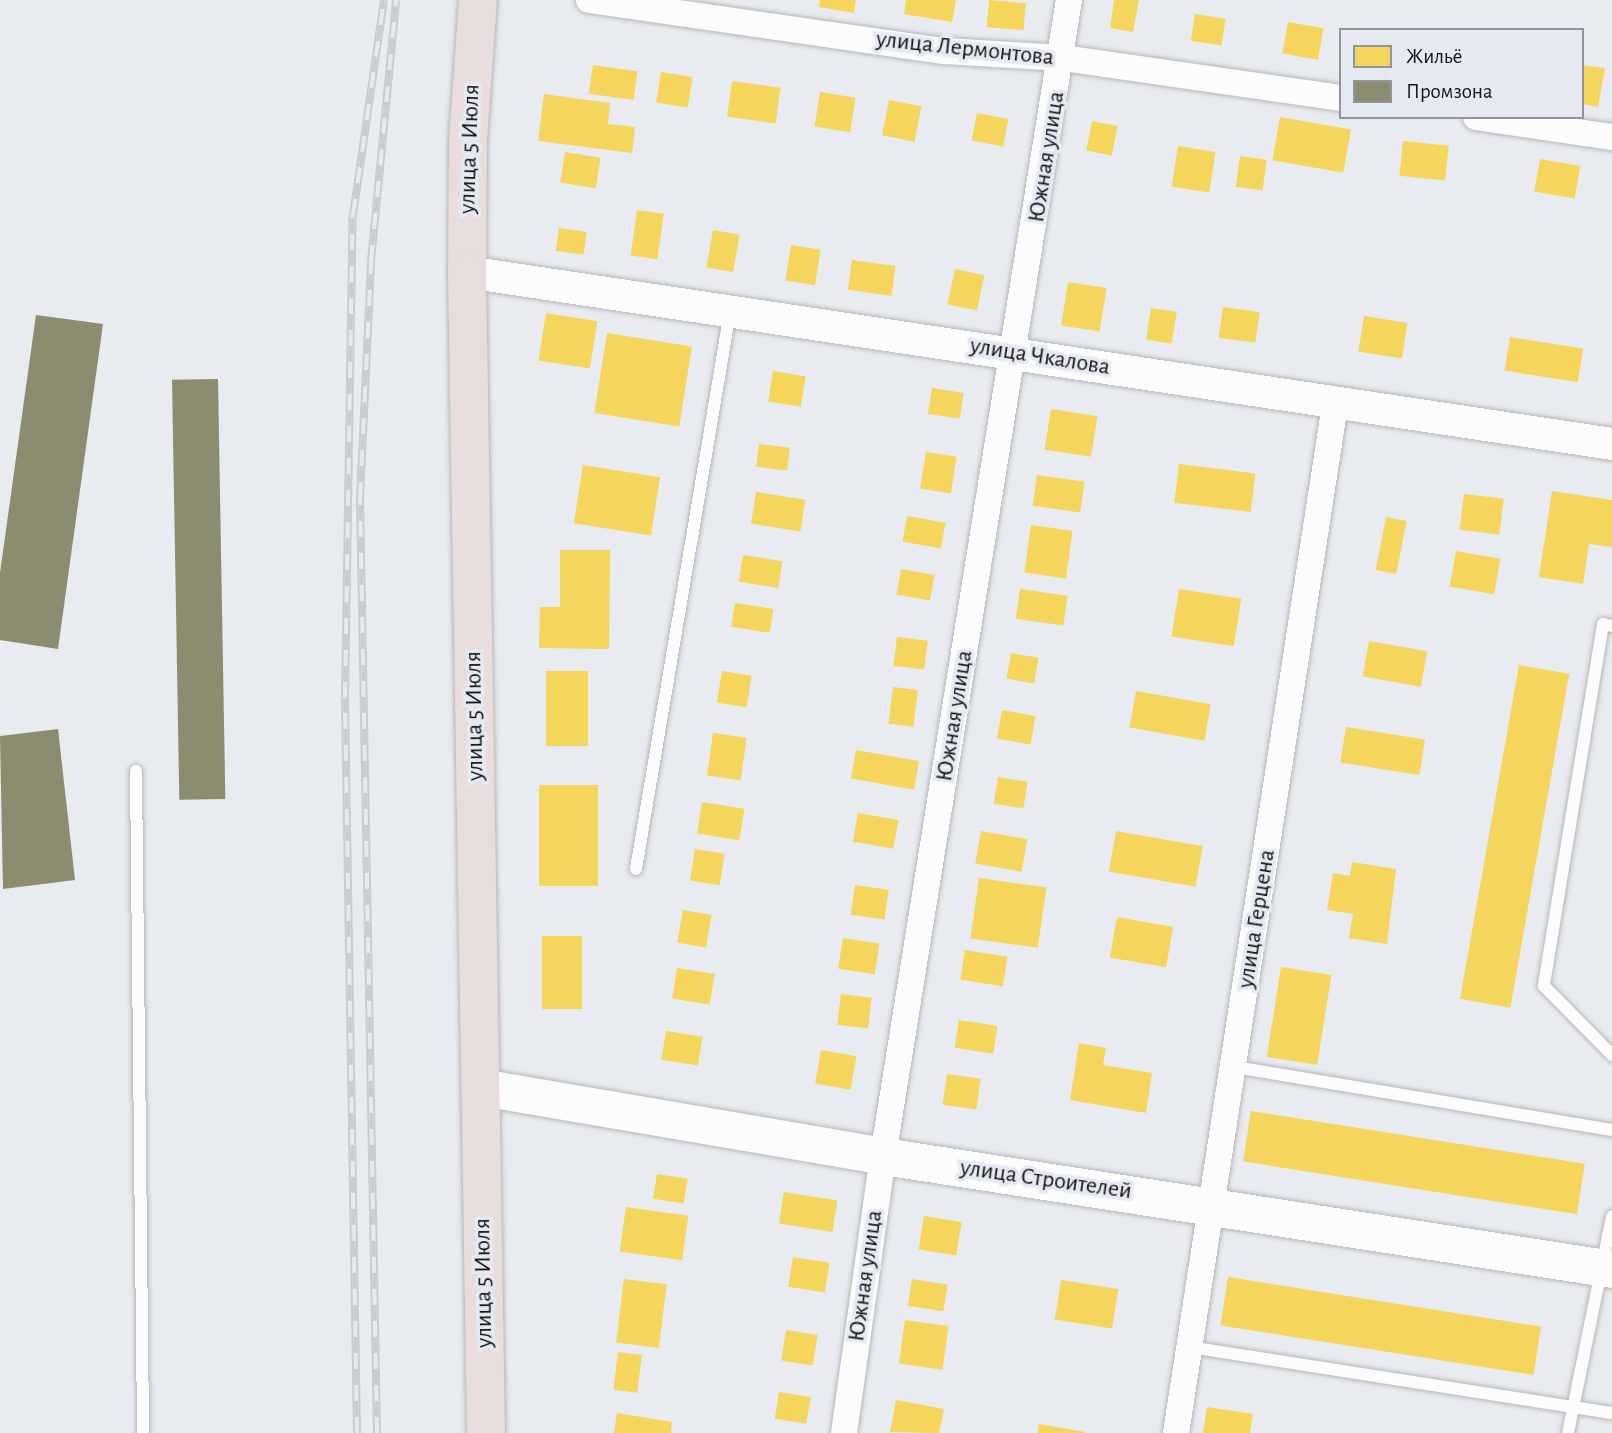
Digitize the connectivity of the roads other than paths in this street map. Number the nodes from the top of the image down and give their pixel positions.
1 (478, 0) edge
2 (589, 0) edge
3 (1069, 0) edge
4 (1063, 58) junction
5 (1339, 98) edge
6 (1490, 119) edge
7 (1612, 137) edge
8 (467, 272) junction
9 (730, 308) junction
10 (1015, 353) junction
11 (1335, 405) junction
12 (1612, 444) edge
13 (1612, 626) edge
14 (136, 771) dead end
15 (636, 869) dead end
16 (1612, 1055) edge
17 (1235, 1067) junction
18 (481, 1087) junction
19 (1612, 1130) edge
20 (883, 1156) junction
21 (1213, 1204) junction
22 (1612, 1216) edge
23 (1607, 1268) edge
24 (1190, 1347) junction
25 (1572, 1407) junction
26 (1612, 1413) edge
27 (142, 1433) edge
28 (486, 1433) edge
29 (844, 1433) edge
30 (1176, 1433) edge
31 (1568, 1433) edge

1 - 8 highway, улица 5 Июля
2 - 4 street, улица Лермонтова
3 - 4 street, Южная улица
4 - 5 street, улица Лермонтова
4 - 10 street, Южная улица
6 - 7 street
8 - 9 street, улица Чкалова
8 - 18 highway, улица 5 Июля
9 - 10 street, улица Чкалова
9 - 15 lane
10 - 11 street, улица Чкалова
10 - 20 street, Южная улица
11 - 12 street, улица Чкалова
11 - 17 street, улица Герцена
13 - 16 lane
14 - 27 lane
17 - 19 lane
17 - 21 street, улица Герцена
18 - 20 main road, улица Строителей
18 - 28 highway, улица 5 Июля
20 - 21 main road, улица Строителей
20 - 29 street, Южная улица
21 - 23 main road, улица Строителей
21 - 24 street, улица Герцена
22 - 23 lane
23 - 25 lane
24 - 25 lane
24 - 30 street, улица Герцена
25 - 26 lane
25 - 31 lane

